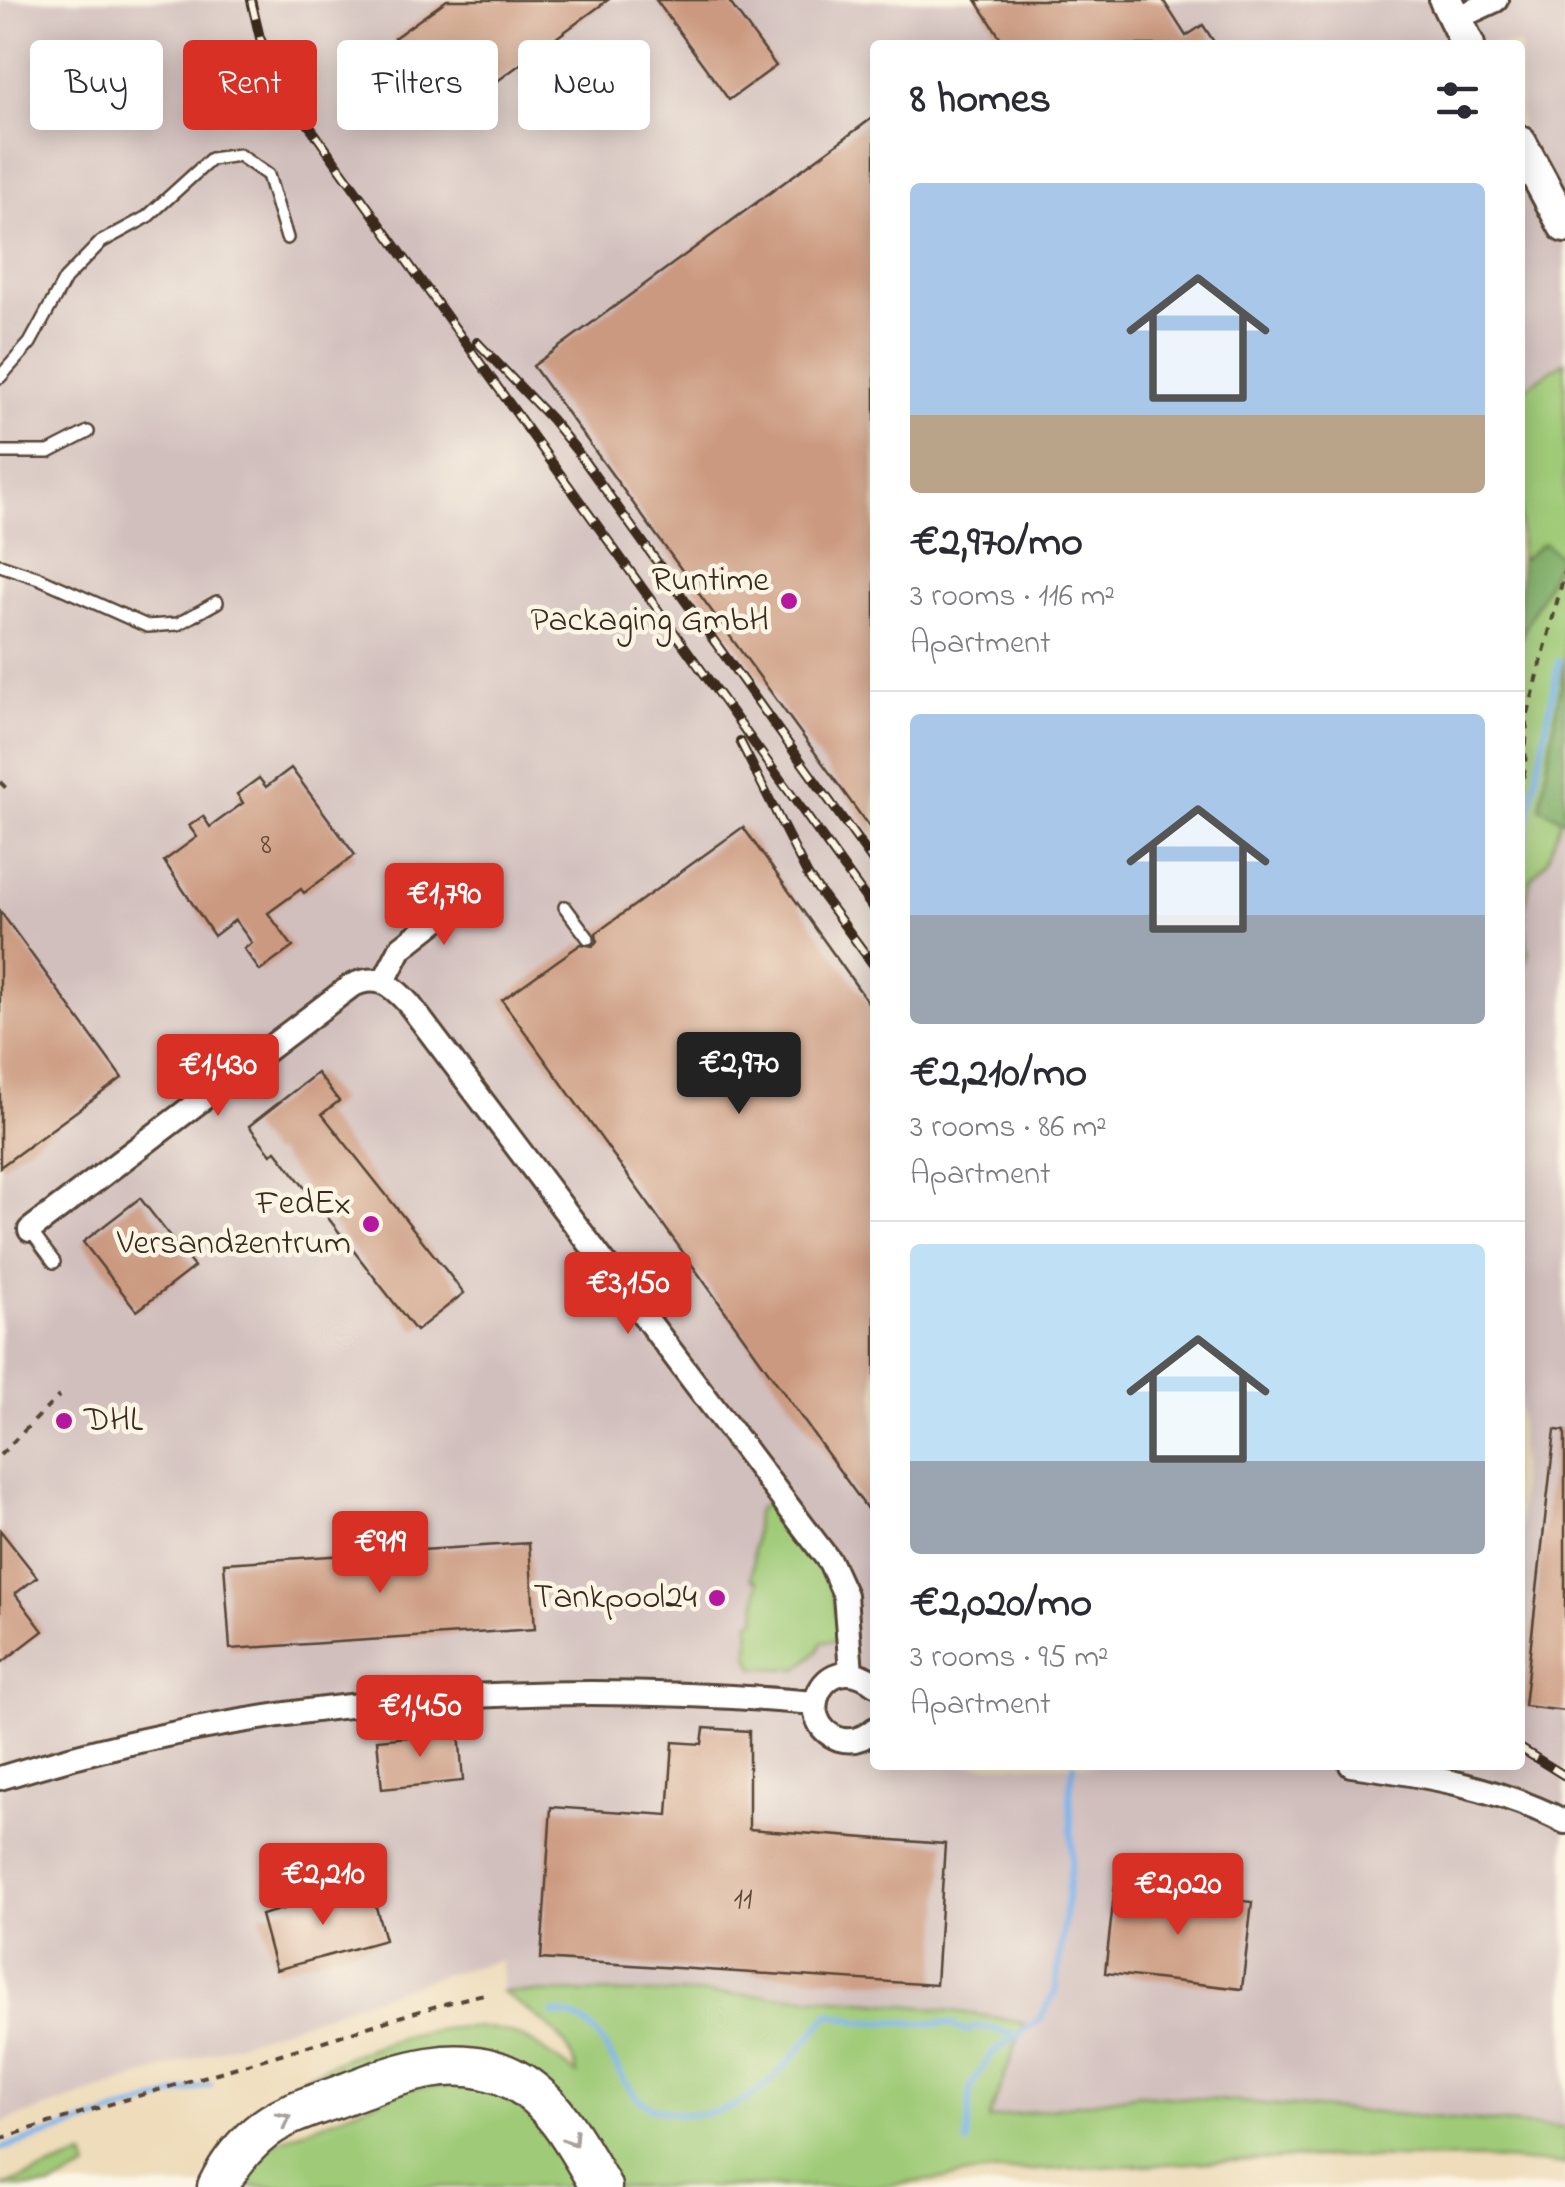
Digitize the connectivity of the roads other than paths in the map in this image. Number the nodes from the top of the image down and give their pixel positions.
1 (1496, 0) edge
2 (1456, 21) edge
3 (1525, 150) edge
4 (1565, 226) edge
5 (287, 238) dead end
6 (0, 377) edge
7 (88, 432) dead end
8 (0, 452) edge
9 (0, 565) edge
10 (217, 602) dead end
11 (475, 890) dead end
12 (565, 907) dead end
13 (588, 938) dead end
14 (384, 981) junction
15 (30, 1230) joint
16 (54, 1262) dead end
17 (851, 1672) junction
18 (870, 1680) edge
19 (815, 1703) junction
20 (870, 1732) edge
21 (1390, 1770) edge
22 (0, 1778) edge
23 (1565, 1822) edge
24 (218, 2187) edge
25 (602, 2187) edge

1 - 2 street
3 - 4 street
5 - 6 lane
7 - 8 lane
9 - 10 lane
11 - 14 street
12 - 13 lane
14 - 15 street
14 - 17 street
15 - 16 lane
17 - 18 street
17 - 19 street
19 - 20 street
19 - 22 street
21 - 23 street
24 -> 25 highway

